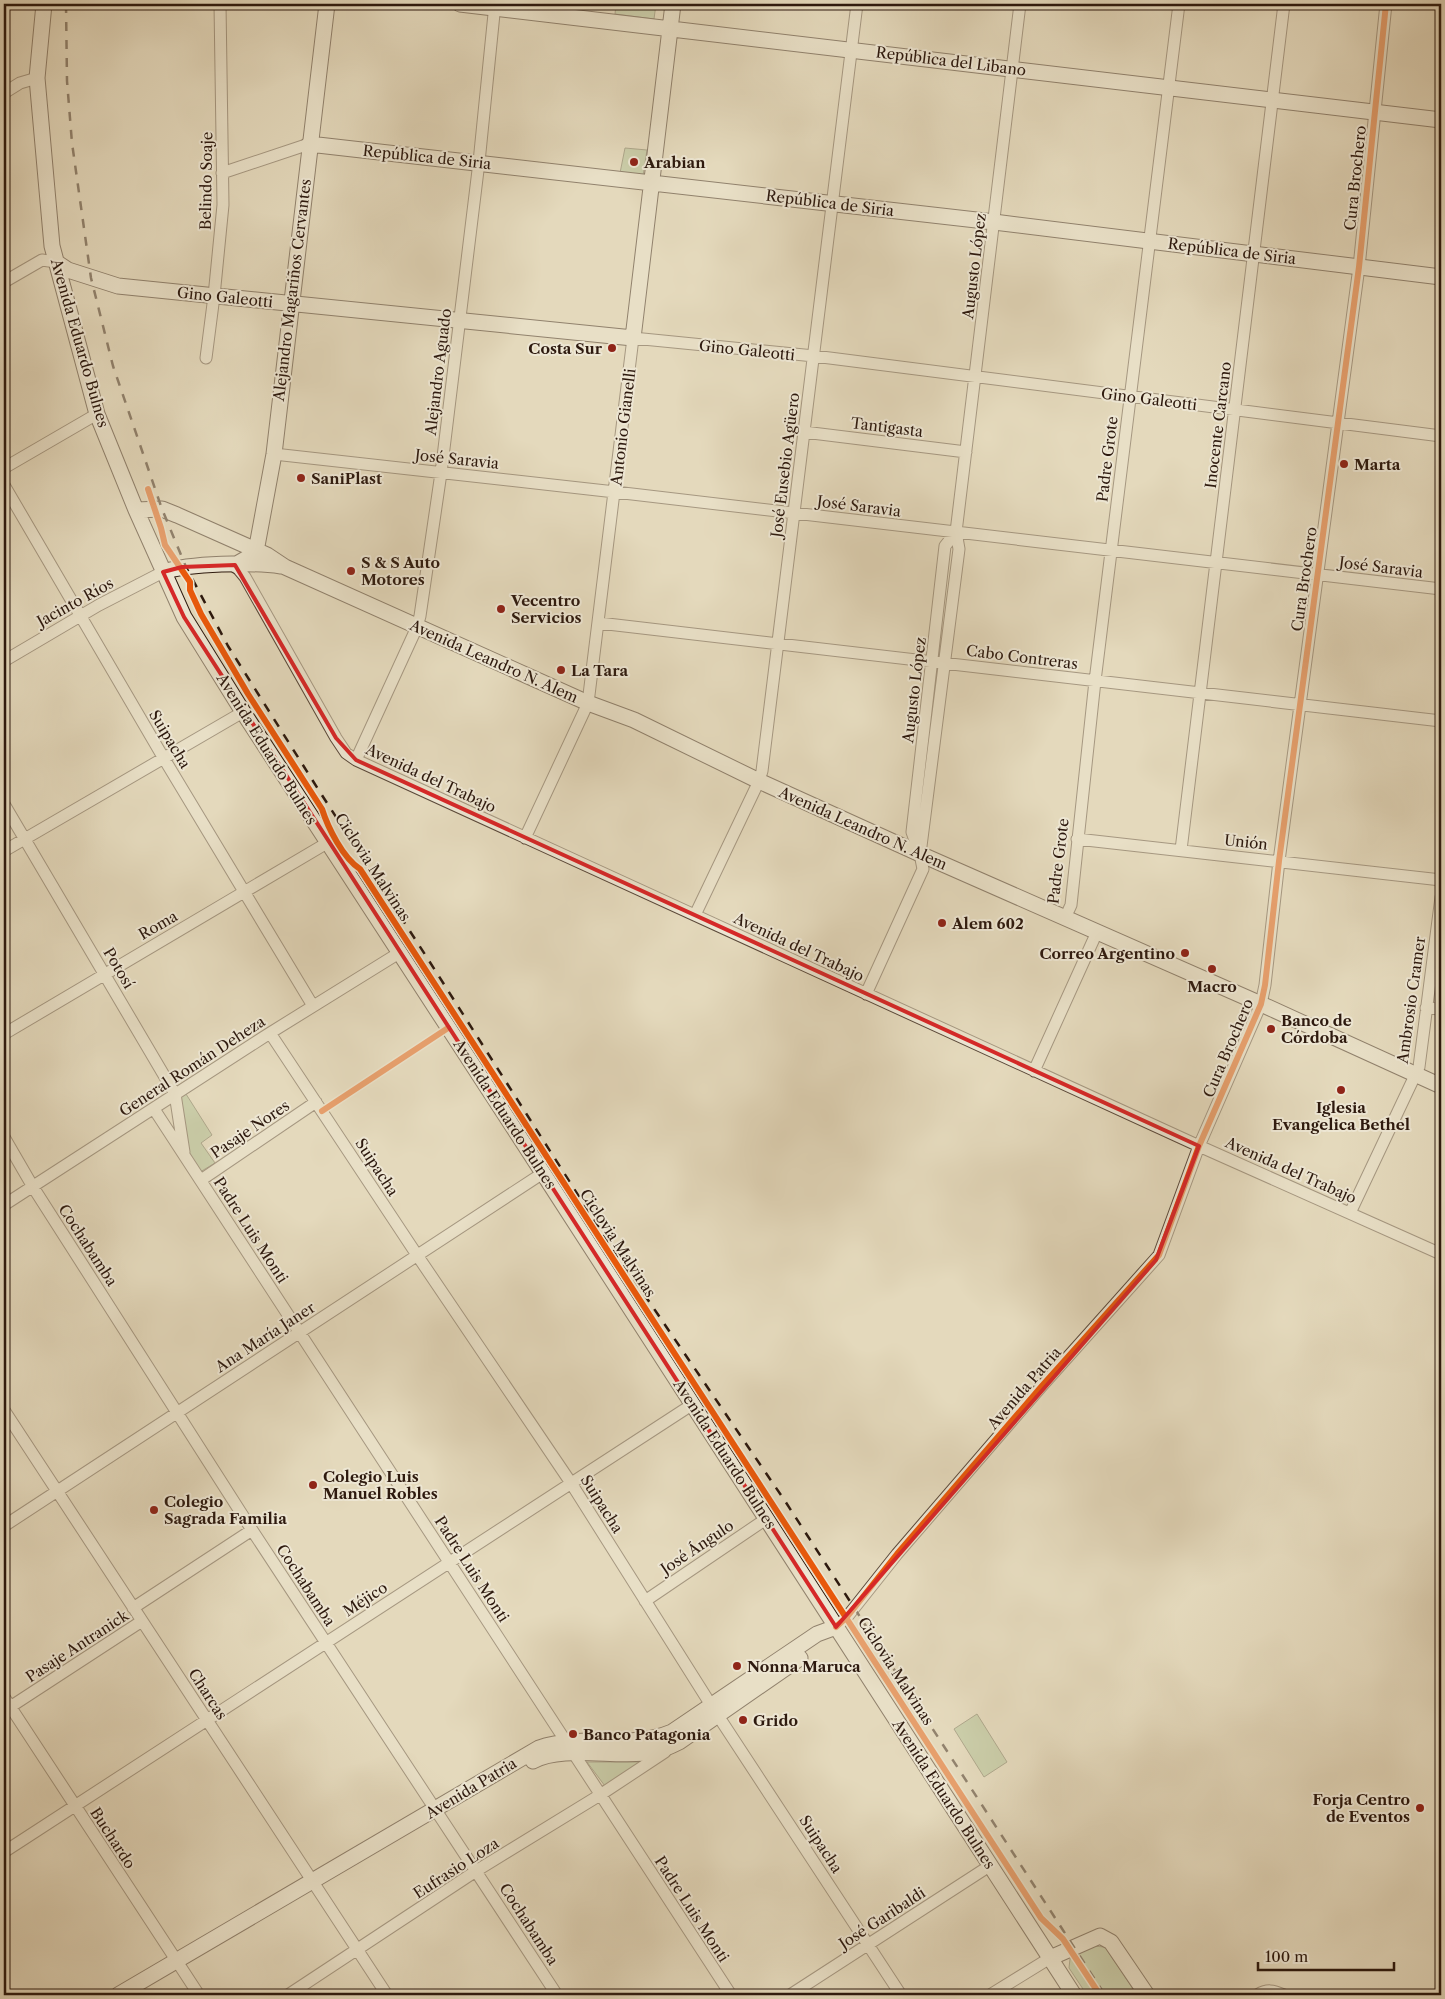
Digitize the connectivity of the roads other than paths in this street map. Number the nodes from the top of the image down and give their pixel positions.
1 (44, 4) edge
2 (220, 4) edge
3 (327, 4) edge
4 (460, 4) edge
5 (673, 4) edge
6 (857, 4) edge
7 (1020, 4) edge
8 (1179, 4) edge
9 (1284, 4) edge
10 (1386, 4) edge
11 (494, 6) edge
12 (670, 28) junction
13 (851, 49) junction
14 (1013, 69) junction
15 (37, 78) junction
16 (1169, 88) junction
17 (4, 93) edge
18 (1272, 100) junction
19 (1374, 112) junction
20 (1441, 120) edge
21 (309, 144) junction
22 (479, 162) junction
23 (222, 174) junction
24 (652, 182) junction
25 (832, 203) junction
26 (994, 222) junction
27 (1150, 241) junction
28 (1254, 254) junction
29 (56, 262) junction
30 (1359, 266) junction
31 (1441, 276) edge
32 (4, 282) edge
33 (214, 296) junction
34 (291, 303) junction
35 (460, 321) junction
36 (633, 338) junction
37 (814, 356) junction
38 (206, 358) dead end
39 (976, 377) junction
40 (1130, 396) junction
41 (1234, 410) junction
42 (97, 414) junction
43 (1338, 423) junction
44 (804, 432) junction
45 (1441, 436) edge
46 (966, 452) junction
47 (274, 454) junction
48 (4, 468) edge
49 (441, 473) junction
50 (4, 485) edge
51 (615, 492) junction
52 (136, 510) junction
53 (794, 513) junction
54 (956, 532) junction
55 (255, 550) junction
56 (1111, 550) junction
57 (1216, 562) junction
58 (235, 565) junction
59 (285, 567) junction
60 (164, 572) junction
61 (1318, 574) junction
62 (1441, 589) edge
63 (80, 616) junction
64 (599, 623) junction
65 (417, 627) junction
66 (778, 644) junction
67 (4, 661) edge
68 (938, 662) junction
69 (1095, 681) junction
70 (1200, 693) junction
71 (588, 703) junction
72 (1300, 705) junction
73 (243, 712) junction
74 (1441, 722) edge
75 (163, 758) junction
76 (356, 760) junction
77 (759, 780) junction
78 (4, 804) edge
79 (525, 838) junction
80 (25, 839) junction
81 (1077, 839) junction
82 (327, 843) junction
83 (1181, 850) junction
84 (4, 851) edge
85 (920, 854) junction
86 (1279, 861) junction
87 (1441, 880) edge
88 (244, 892) junction
89 (1441, 897) edge
90 (695, 916) junction
91 (1065, 918) junction
92 (1097, 932) junction
93 (398, 953) junction
94 (104, 974) junction
95 (866, 994) junction
96 (1261, 1004) junction
97 (313, 1006) junction
98 (1426, 1008) junction
99 (1441, 1009) edge
100 (270, 1033) junction
101 (4, 1034) edge
102 (1034, 1071) junction
103 (1415, 1074) junction
104 (1441, 1086) edge
105 (175, 1094) junction
106 (316, 1102) junction
107 (154, 1109) junction
108 (4, 1137) edge
109 (1199, 1146) junction
110 (185, 1156) junction
111 (544, 1173) junction
112 (201, 1180) junction
113 (33, 1187) junction
114 (4, 1205) edge
115 (1350, 1213) junction
116 (1441, 1254) edge
117 (417, 1256) junction
118 (300, 1332) junction
119 (693, 1404) junction
120 (4, 1410) edge
121 (177, 1413) junction
122 (571, 1483) junction
123 (57, 1491) junction
124 (766, 1519) junction
125 (4, 1526) edge
126 (252, 1530) junction
127 (450, 1562) junction
128 (645, 1601) junction
129 (133, 1608) junction
130 (142, 1621) junction
131 (836, 1628) junction
132 (326, 1643) junction
133 (4, 1696) edge
134 (7, 1709) edge
135 (715, 1710) junction
136 (206, 1720) junction
137 (570, 1748) junction
138 (640, 1754) junction
139 (600, 1795) junction
140 (74, 1806) junction
141 (438, 1812) junction
142 (4, 1852) edge
143 (991, 1865) junction
144 (476, 1872) junction
145 (314, 1885) junction
146 (869, 1944) junction
147 (357, 1950) junction
148 (1050, 1958) junction
149 (178, 1964) junction
150 (118, 1995) edge
151 (134, 1995) edge
152 (199, 1995) edge
153 (288, 1995) edge
154 (387, 1995) edge
155 (558, 1995) edge
156 (731, 1995) edge
157 (790, 1995) edge
158 (901, 1995) edge
159 (990, 1995) edge
160 (1074, 1995) edge
161 (1148, 1995) edge
162 (1257, 1995) edge
163 (1284, 1995) edge

1 - 15 main road, Avenida Eduardo Bulnes
2 - 23 street, Belindo Soaje
3 - 21 main road, Alejandro Magariños Cervantes
4 - 11 main road, República del Libano
5 - 12 main road, Antonio Gianelli
6 - 13 street, José Eusebio Agüero
7 - 14 street, Augusto López
8 - 16 street, Padre Grote
9 - 18 street, Inocente Carcano
10 - 19 street, Cura Brochero
11 - 12 main road, República del Libano
11 - 22 street, Alejandro Aguado
12 - 13 main road, República del Libano
12 - 24 main road, Antonio Gianelli
13 - 14 main road, República del Libano
13 - 25 street, José Eusebio Agüero
14 - 16 main road, República del Libano
14 - 26 street, Augusto López
15 - 17 street
15 - 29 main road, Avenida Eduardo Bulnes
16 - 18 main road, República del Libano
16 - 27 street, Padre Grote
18 - 19 main road, República del Libano
18 - 28 street, Inocente Carcano
19 - 20 main road, República del Libano
19 - 30 street, Cura Brochero
21 - 22 main road, República de Siria
21 - 23 street, República de Siria
21 - 34 main road, Alejandro Magariños Cervantes
22 - 24 main road, República de Siria
22 - 35 street, Alejandro Aguado
23 - 33 street, Belindo Soaje
24 - 25 main road, República de Siria
24 - 36 main road, Antonio Gianelli
25 - 26 main road, República de Siria
25 - 37 street, José Eusebio Agüero
26 - 27 main road, República de Siria
26 - 39 street, Augusto López
27 - 28 main road, República de Siria
27 - 40 street, Padre Grote
28 - 30 main road, República de Siria
28 - 41 street, Inocente Carcano
29 - 32 street
29 - 33 main road, Gino Galeotti
29 - 42 main road, Avenida Eduardo Bulnes
30 - 31 main road, República de Siria
30 - 43 street, Cura Brochero
33 - 34 main road, Gino Galeotti
33 - 38 street, Belindo Soaje
34 - 35 main road, Gino Galeotti
34 - 47 main road, Alejandro Magariños Cervantes
35 - 36 main road, Gino Galeotti
35 - 49 street, Alejandro Aguado
36 - 37 street, Gino Galeotti
36 - 51 street, Antonio Gianelli
37 - 39 street, Gino Galeotti
37 - 44 street, José Eusebio Agüero
39 - 40 street, Gino Galeotti
39 - 46 street, Augusto López
40 - 41 street, Gino Galeotti
40 - 56 street, Padre Grote
41 - 43 street, Gino Galeotti
41 - 57 street, Inocente Carcano
42 - 48 street
42 - 52 main road, Avenida Eduardo Bulnes
43 - 45 street, Gino Galeotti
43 - 61 street, Cura Brochero
44 - 46 street, Tantigasta
44 - 53 street, José Eusebio Agüero
46 - 54 street, Augusto López
47 - 49 street, José Saravia
47 - 55 main road, Alejandro Magariños Cervantes
49 - 51 street, José Saravia
49 - 65 street, Alejandro Aguado
50 - 63 street, Suipacha
51 - 53 street, José Saravia
51 - 64 street, Antonio Gianelli
52 - 55 main road, Avenida Leandro N. Alem
52 - 60 main road, Avenida Eduardo Bulnes
53 - 54 street, José Saravia
53 - 66 street, José Eusebio Agüero
54 - 56 street, José Saravia
54 - 68 street, Augusto López
55 - 58 main road
55 - 59 main road, Avenida Leandro N. Alem
56 - 57 street, José Saravia
56 - 69 street, Padre Grote
57 - 61 street, José Saravia
57 - 70 street, Inocente Carcano
58 - 59 main road, Avenida Leandro N. Alem
58 - 60 main road, Avenida Leandro N. Alem
58 - 76 street, Avenida del Trabajo
59 - 65 main road, Avenida Leandro N. Alem
60 - 63 street, Jacinto Ríos
60 - 73 main road, Avenida Eduardo Bulnes
61 - 62 street, José Saravia
61 - 72 street, Cura Brochero
63 - 67 street, Jacinto Ríos
63 - 75 street, Suipacha
64 - 66 street, Cabo Contreras
64 - 71 street, Antonio Gianelli
65 - 71 main road, Avenida Leandro N. Alem
65 - 76 street, Alejandro Aguado
66 - 68 street, Cabo Contreras
66 - 77 street, José Eusebio Agüero
68 - 69 street, Cabo Contreras
68 - 85 street, Augusto López
69 - 70 street, Cabo Contreras
69 - 81 street, Padre Grote
70 - 72 street, Cabo Contreras
70 - 83 street, Inocente Carcano
71 - 77 main road, Avenida Leandro N. Alem
71 - 79 street, Antonio Gianelli
72 - 74 street, Cabo Contreras
72 - 86 street, Cura Brochero
73 - 75 street
73 - 82 main road, Avenida Eduardo Bulnes
75 - 80 street
75 - 88 street, Suipacha
76 - 79 street, Avenida del Trabajo
77 - 85 main road, Avenida Leandro N. Alem
77 - 90 street, José Eusebio Agüero
78 - 80 street, Potosí
79 - 90 street, Avenida del Trabajo
80 - 84 street
80 - 94 street, Potosí
81 - 83 street, Unión
81 - 91 street, Padre Grote
82 - 88 street, Roma
82 - 93 main road, Avenida Eduardo Bulnes
83 - 86 street, Unión
85 - 91 main road, Avenida Leandro N. Alem
85 - 95 street, Augusto López
86 - 87 street, Unión
86 - 96 street, Cura Brochero
88 - 94 street, Roma
88 - 97 street, Suipacha
89 - 98 street, Ambrosio Cramer
90 - 95 street, Avenida del Trabajo
91 - 92 main road, Avenida Leandro N. Alem
92 - 96 main road, Avenida Leandro N. Alem
92 - 102 street
93 - 97 street, General Román Deheza
93 - 111 main road, Avenida Eduardo Bulnes
94 - 101 street, Roma
94 - 105 street, Potosí
95 - 102 street, Avenida del Trabajo
96 - 103 main road, Avenida Leandro N. Alem
96 - 109 street, Cura Brochero
97 - 100 street, General Román Deheza
98 - 99 street
98 - 103 street, Ambrosio Cramer
100 - 105 street, General Román Deheza
100 - 106 street, Suipacha
102 - 109 street, Avenida del Trabajo
103 - 104 main road, Avenida Leandro N. Alem
103 - 115 street, Ambrosio Cramer
105 - 107 street, General Román Deheza
105 - 110 street, Potosí
106 - 112 street, Pasaje Nores
106 - 117 street, Suipacha
107 - 110 street, Padre Luis Monti
107 - 113 street, General Román Deheza
108 - 113 street, Cochabamba
109 - 115 street, Avenida del Trabajo
109 - 131 street, Avenida Patria
110 - 112 street, Padre Luis Monti
111 - 117 street, Ana María Janer
111 - 119 main road, Avenida Eduardo Bulnes
112 - 118 street, Padre Luis Monti
113 - 114 street, General Román Deheza
113 - 121 street, Cochabamba
115 - 116 street, Avenida del Trabajo
117 - 118 street, Ana María Janer
117 - 122 street, Suipacha
118 - 121 street, Ana María Janer
118 - 127 street, Padre Luis Monti
119 - 122 street, Méjico
119 - 124 main road, Avenida Eduardo Bulnes
120 - 123 street, Charcas
121 - 123 street, Ana María Janer
121 - 126 street, Cochabamba
122 - 127 street, Méjico
122 - 128 street, Suipacha
123 - 125 street, Ana María Janer
123 - 129 street, Charcas
124 - 128 street, José Ángulo
124 - 131 main road, Avenida Eduardo Bulnes
126 - 129 street, Pasaje Antranick
126 - 132 street, Cochabamba
127 - 132 street, Méjico
127 - 137 street, Padre Luis Monti
128 - 135 street, Suipacha
129 - 130 street, Charcas
130 - 134 street, Pasaje Antranick
130 - 136 street, Charcas
131 - 135 main road, Avenida Patria
131 - 143 main road, Avenida Eduardo Bulnes
132 - 136 street, Méjico
132 - 141 street, Cochabamba
133 - 134 street, Buchardo
134 - 140 street, Buchardo
135 - 138 main road, Avenida Patria
135 - 138 main road, Avenida Patria
135 - 146 street, Suipacha
136 - 140 street, Méjico
136 - 145 street, Charcas
137 - 138 main road, Avenida Patria
137 - 139 street, Padre Luis Monti
137 - 141 main road, Avenida Patria
138 - 139 street, Eufrasio Loza
139 - 144 street, Eufrasio Loza
139 - 156 street, Padre Luis Monti
140 - 142 street, Méjico
140 - 149 street, Buchardo
141 - 144 street, Cochabamba
141 - 145 main road, Avenida Patria
143 - 146 street, José Garibaldi
143 - 148 main road, Avenida Eduardo Bulnes
144 - 147 street, Eufrasio Loza
144 - 155 street, Cochabamba
145 - 147 street, Charcas
145 - 149 main road, Avenida Patria
146 - 157 street, José Garibaldi
146 - 158 street, Suipacha
147 - 153 street, Eufrasio Loza
147 - 154 street, Charcas
148 - 159 street
148 - 160 main road, Avenida Eduardo Bulnes
148 - 161 main road
149 - 150 main road, Avenida Patria
149 - 151 main road, Avenida Patria
149 - 152 street, Buchardo
162 - 163 street

